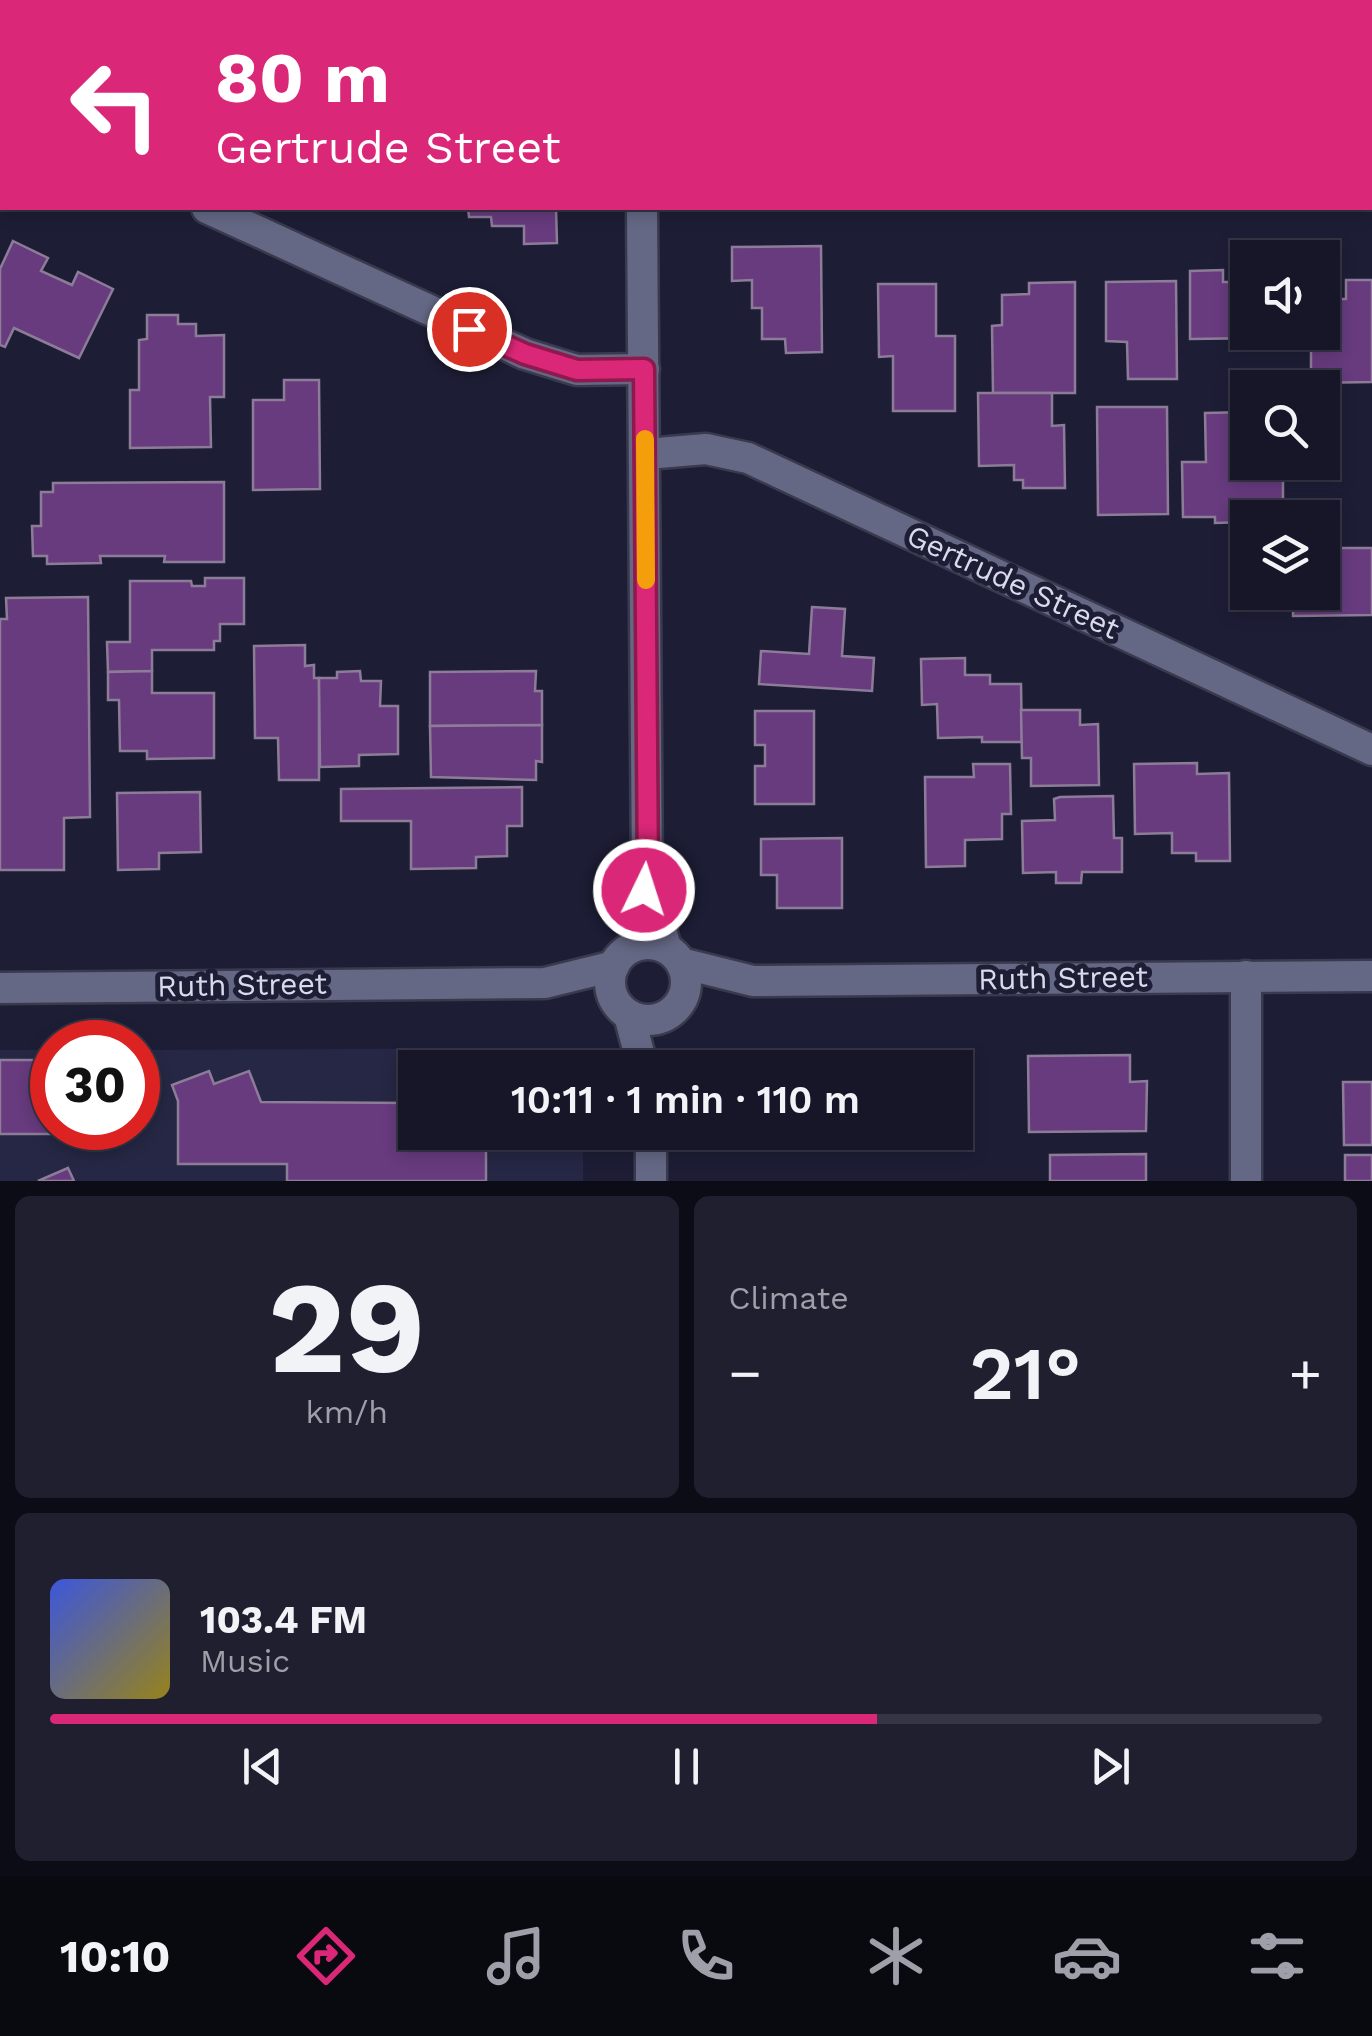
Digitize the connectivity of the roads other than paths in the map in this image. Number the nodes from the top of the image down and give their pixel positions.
1 (211, 210) edge
2 (642, 210) edge
3 (644, 369) junction
4 (646, 454) junction
5 (1372, 750) edge
6 (648, 877) junction
7 (674, 956) junction
8 (622, 957) junction
9 (1246, 976) junction
10 (1372, 976) edge
11 (753, 980) junction
12 (545, 983) junction
13 (0, 988) edge
14 (622, 1007) junction
15 (674, 1008) junction
16 (637, 1050) edge
17 (661, 1050) edge
18 (650, 1150) edge
19 (651, 1181) edge
20 (1246, 1181) edge

1 - 3 street
2 - 3 street
3 - 4 street
4 - 5 street, Gertrude Street
4 - 6 street
6 - 7 street
6 - 8 street
7 - 8 street
7 - 11 street, Ruth Street
7 - 15 street
8 - 12 street, Ruth Street
8 - 14 street
9 - 10 street, Ruth Street
9 - 11 street, Ruth Street
9 - 20 street
11 - 15 street, Ruth Street
12 - 13 street, Ruth Street
12 - 14 street, Ruth Street
14 - 15 street
14 - 16 street
15 - 17 street
18 - 19 street

